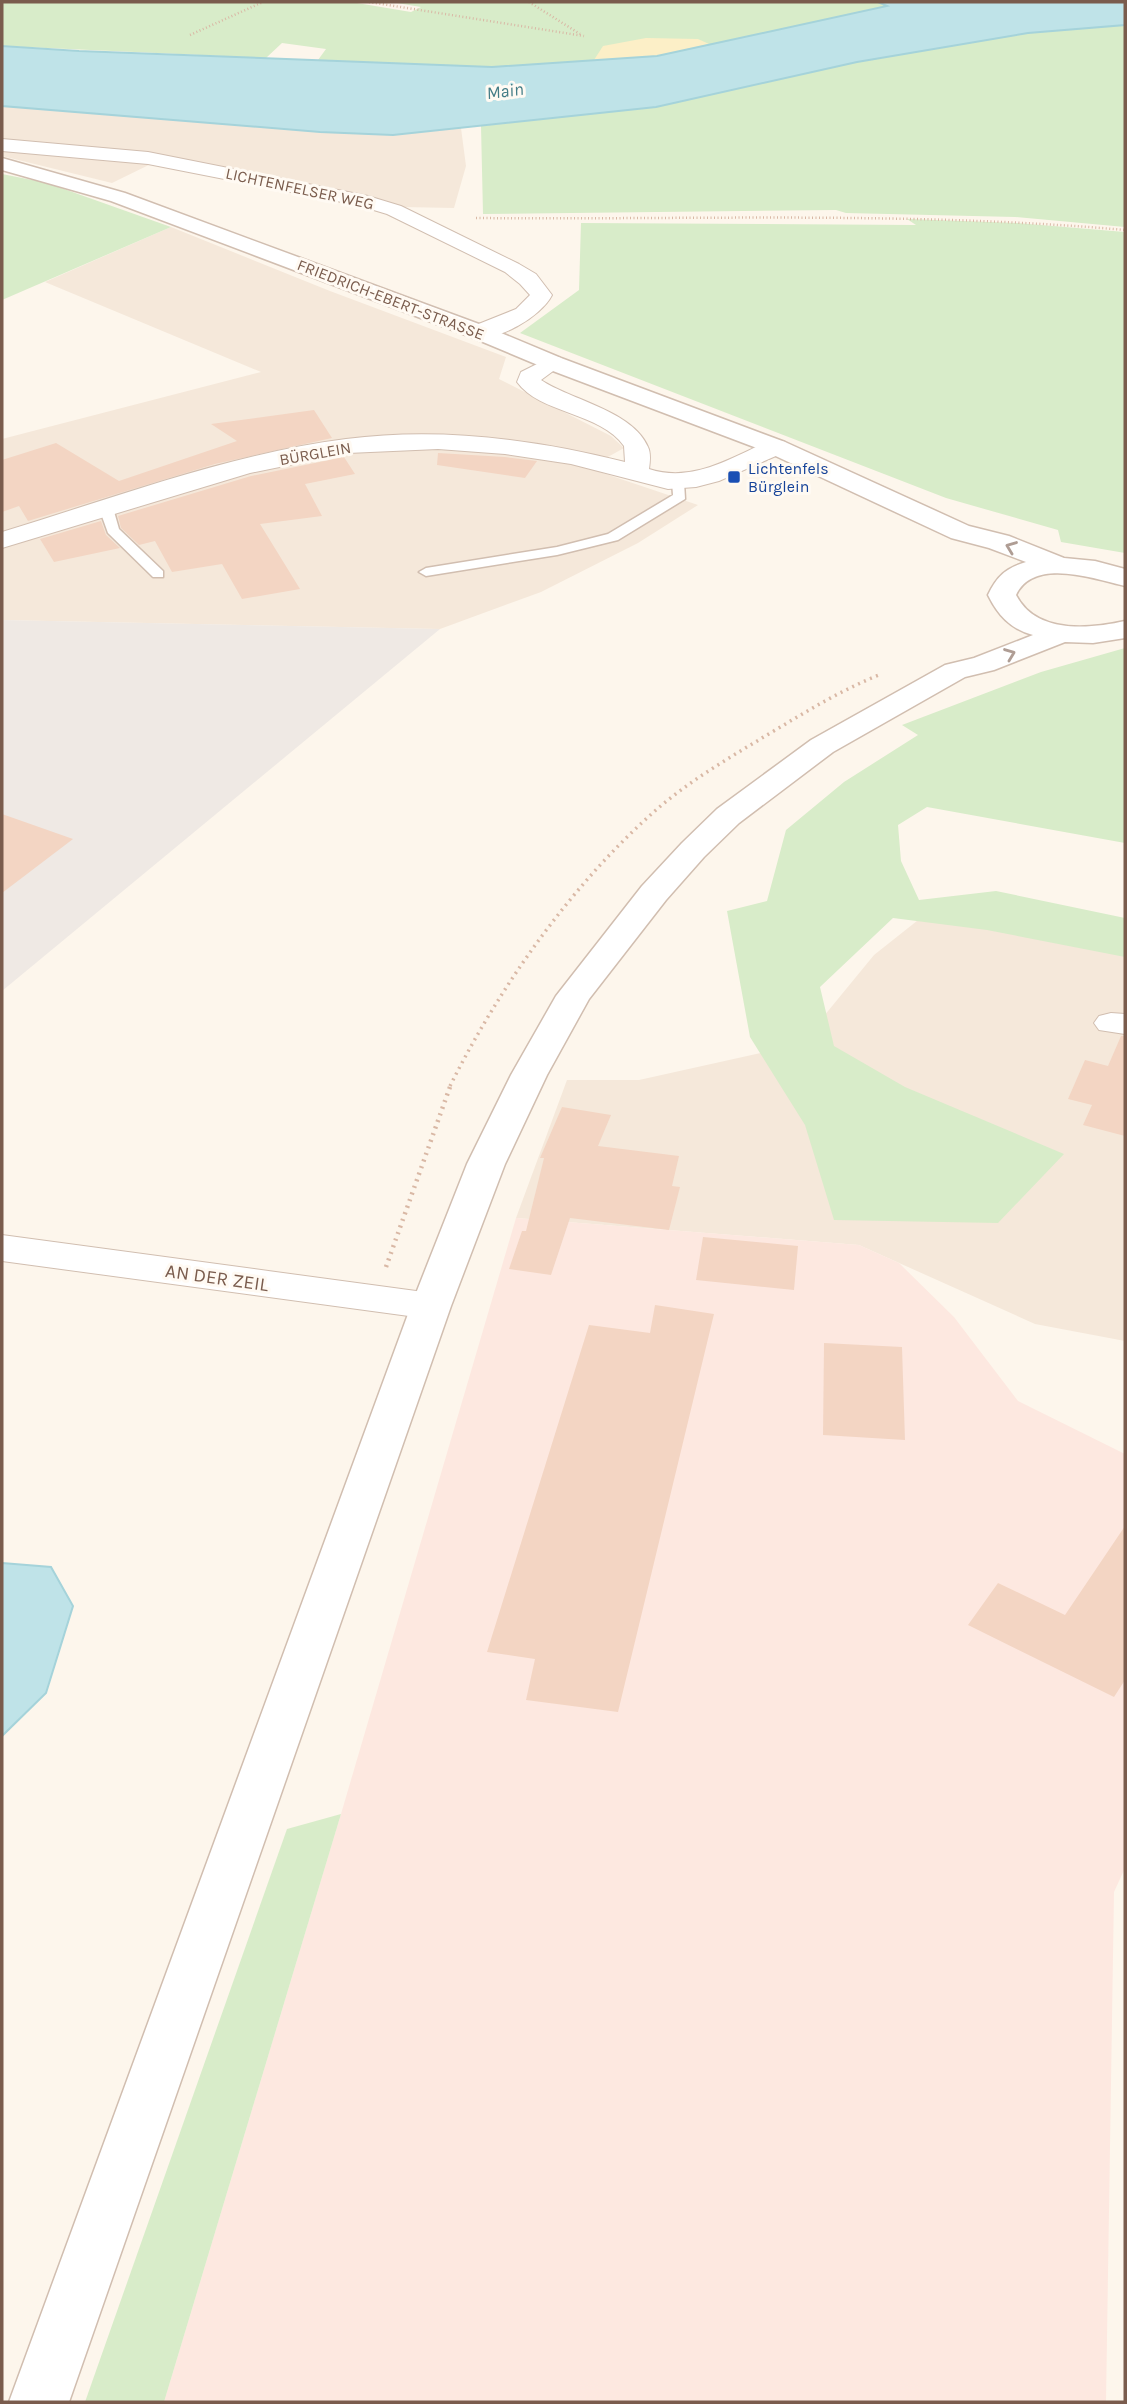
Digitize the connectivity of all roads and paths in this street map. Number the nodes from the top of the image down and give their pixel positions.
1 (263, 2) edge
2 (369, 2) edge
3 (529, 2) edge
4 (190, 35) dead end
5 (2, 145) edge
6 (2, 164) edge
7 (477, 218) dead end
8 (1125, 230) edge
9 (479, 332) junction
10 (553, 363) junction
11 (776, 447) junction
12 (637, 473) junction
13 (678, 482) junction
14 (106, 508) junction
15 (960, 533) junction
16 (2, 540) edge
17 (1060, 566) junction
18 (426, 572) dead end
19 (158, 574) dead end
20 (1125, 578) edge
21 (1009, 581) junction
22 (1015, 615) junction
23 (1125, 629) edge
24 (1063, 633) junction
25 (956, 671) junction
26 (2, 1248) edge
27 (431, 1306) junction
28 (39, 2402) edge

1 - 4 path
2 - 3 path
5 - 9 street, LICHTENFELSER WEG
6 - 9 street, FRIEDRICH-EBERT-STRASSE
7 - 8 path
9 - 10 street, FRIEDRICH-EBERT-STRASSE
10 - 11 street, FRIEDRICH-EBERT-STRASSE
10 - 12 street
11 - 13 street
11 - 15 street, FRIEDRICH-EBERT-STRASSE
12 - 13 street, BÜRGLEIN
12 - 14 street, BÜRGLEIN
13 - 18 lane
14 - 16 street, BÜRGLEIN
14 - 19 lane
17 -> 15 street
15 - 21 street
17 - 20 street
17 - 21 street
21 - 22 street
22 - 24 street
22 - 25 street
23 - 24 street
25 -> 24 street
25 - 27 street
26 - 27 street, AN DER ZEIL
27 - 28 street

